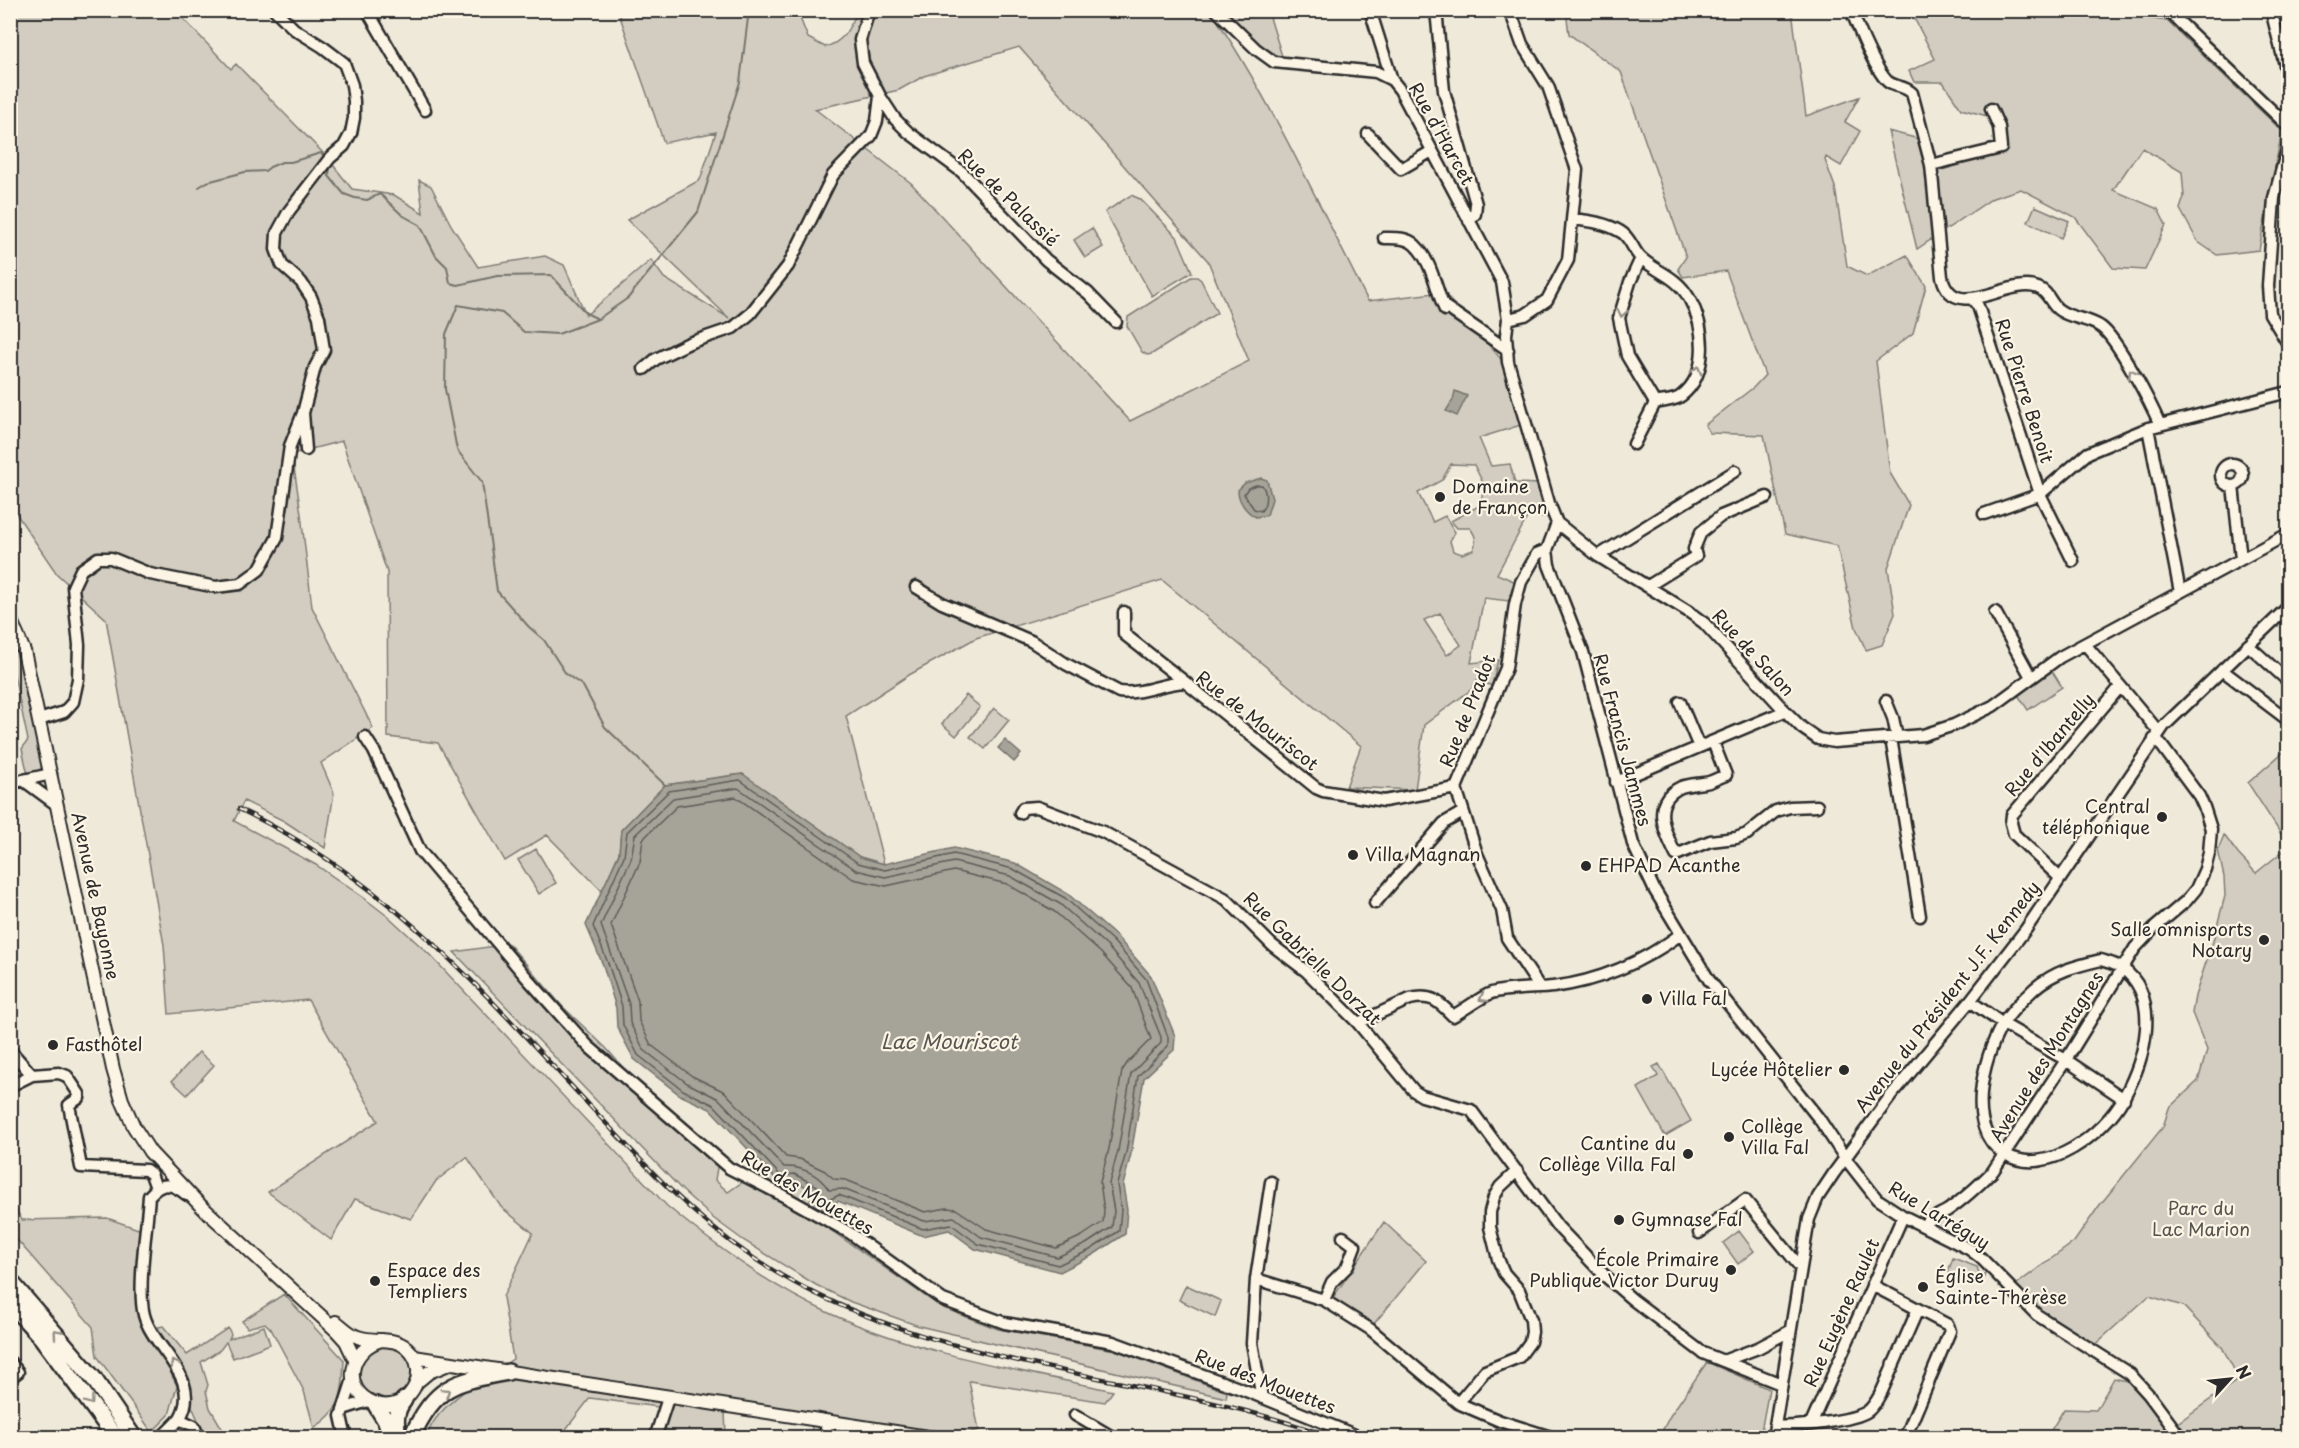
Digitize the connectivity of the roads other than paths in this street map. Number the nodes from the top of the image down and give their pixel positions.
1 (275, 10) edge
2 (367, 10) edge
3 (869, 10) edge
4 (1216, 10) edge
5 (1370, 10) edge
6 (1436, 10) edge
7 (1510, 10) edge
8 (1851, 10) edge
9 (2167, 10) edge
10 (2271, 10) edge
11 (2289, 77) edge
12 (1392, 80) junction
13 (880, 96) junction
14 (1991, 109) dead end
15 (425, 110) dead end
16 (2289, 126) edge
17 (1368, 134) dead end
18 (2288, 150) edge
19 (1432, 151) junction
20 (1931, 165) junction
21 (1573, 219) junction
22 (1469, 220) junction
23 (1384, 238) dead end
24 (1641, 258) junction
25 (1973, 300) junction
26 (1508, 319) junction
27 (1116, 322) dead end
28 (2289, 344) edge
29 (1508, 350) junction
30 (645, 369) dead end
31 (2289, 392) edge
32 (1655, 403) junction
33 (303, 413) junction
34 (2160, 425) junction
35 (2148, 428) junction
36 (1634, 444) dead end
37 (306, 450) dead end
38 (1735, 471) dead end
39 (2233, 486) dead end
40 (2040, 494) junction
41 (1767, 497) dead end
42 (1984, 514) dead end
43 (1557, 523) junction
44 (2289, 534) edge
45 (1547, 550) junction
46 (1598, 556) junction
47 (2241, 559) junction
48 (2073, 561) dead end
49 (1648, 586) junction
50 (915, 587) dead end
51 (2180, 592) junction
52 (2289, 607) edge
53 (1124, 612) dead end
54 (1995, 612) dead end
55 (10, 618) edge
56 (2085, 644) junction
57 (2248, 645) junction
58 (2222, 670) junction
59 (2031, 677) junction
60 (2289, 681) edge
61 (1185, 682) junction
62 (2120, 687) junction
63 (1886, 701) dead end
64 (1680, 702) dead end
65 (1785, 711) junction
66 (39, 720) junction
67 (2289, 720) edge
68 (2157, 735) junction
69 (365, 737) dead end
70 (1894, 738) junction
71 (1713, 742) junction
72 (1699, 747) junction
73 (51, 774) junction
74 (23, 780) junction
75 (1616, 782) junction
76 (10, 783) edge
77 (1456, 788) junction
78 (57, 805) junction
79 (1817, 806) dead end
80 (1463, 812) junction
81 (1020, 813) dead end
82 (2060, 878) junction
83 (1376, 903) dead end
84 (1920, 916) dead end
85 (1681, 934) junction
86 (2122, 968) junction
87 (1540, 988) junction
88 (1970, 1001) junction
89 (1358, 1023) junction
90 (2003, 1024) junction
91 (10, 1050) edge
92 (2066, 1060) junction
93 (32, 1075) junction
94 (10, 1086) edge
95 (2124, 1099) junction
96 (2005, 1155) junction
97 (1845, 1158) junction
98 (167, 1170) junction
99 (1517, 1171) junction
100 (1271, 1182) dead end
101 (156, 1188) junction
102 (201, 1206) junction
103 (1903, 1216) junction
104 (1923, 1226) junction
105 (1699, 1233) dead end
106 (1343, 1237) dead end
107 (1801, 1268) junction
108 (1256, 1279) junction
109 (10, 1281) edge
110 (1872, 1285) junction
111 (1324, 1300) junction
112 (10, 1303) edge
113 (1918, 1309) junction
114 (1790, 1331) junction
115 (382, 1340) junction
116 (1746, 1352) junction
117 (414, 1357) junction
118 (355, 1360) junction
119 (1723, 1361) junction
120 (10, 1362) edge
121 (451, 1363) junction
122 (1745, 1369) junction
123 (508, 1372) junction
124 (10, 1378) edge
125 (94, 1378) junction
126 (353, 1379) junction
127 (417, 1382) junction
128 (1782, 1384) junction
129 (668, 1398) junction
130 (1262, 1398) junction
131 (404, 1400) junction
132 (372, 1403) junction
133 (1458, 1403) junction
134 (185, 1404) junction
135 (343, 1409) junction
136 (1075, 1415) dead end
137 (828, 1421) junction
138 (175, 1422) junction
139 (1811, 1424) junction
140 (194, 1426) junction
141 (1774, 1432) edge
142 (114, 1436) edge
143 (134, 1437) edge
144 (145, 1437) edge
145 (161, 1437) edge
146 (199, 1437) edge
147 (346, 1437) edge
148 (389, 1437) edge
149 (398, 1437) edge
150 (411, 1437) edge
151 (655, 1437) edge
152 (824, 1437) edge
153 (934, 1437) edge
154 (1114, 1437) edge
155 (1362, 1437) edge
156 (1554, 1437) edge
157 (1905, 1437) edge
158 (2181, 1437) edge

1 - 33 street
2 - 15 street
3 - 13 street, Rue de Palassié
4 - 12 street, Rue d'Harcet
5 - 12 street
6 - 22 street
7 - 21 street
8 - 20 street
9 - 16 street
10 - 11 street
12 - 19 street, Rue d'Harcet
13 - 27 street, Rue de Palassié
13 - 30 street
14 - 20 street
17 - 19 street
18 - 28 street
19 - 22 street, Rue d'Harcet
20 - 25 street
21 - 24 street
21 - 26 street
22 - 26 street, Rue d'Harcet
23 - 29 street
24 -> 32 street
32 -> 24 street
34 -> 25 street
25 - 40 street, Rue Pierre Benoit
26 - 29 street
29 - 43 street
31 - 34 street
32 - 36 street
33 - 37 street
33 - 66 street
34 - 35 street
35 - 40 street
35 - 51 street
38 - 46 street
39 - 47 street
40 - 42 street
40 - 48 street, Rue Pierre Benoit
41 - 49 street
43 - 45 street
43 - 46 street, Rue de Salon
44 - 47 street, Rue de Salon
45 - 75 street, Rue Francis Jammes
45 - 77 street, Rue de Pradot
46 - 49 street, Rue de Salon
47 - 51 street, Rue de Salon
49 - 65 street, Rue de Salon
50 - 61 street, Rue de Mouriscot
51 - 56 street, Rue de Salon
52 - 57 street, Avenue du Président J.F. Kennedy
53 - 61 street
54 - 59 street
55 - 66 main road, Avenue de Bayonne
56 - 59 street, Rue de Salon
56 - 62 street
57 - 58 street, Avenue du Président J.F. Kennedy
57 - 60 street
58 - 67 street
58 - 68 street, Avenue du Président J.F. Kennedy
59 - 70 street, Rue de Salon
61 - 77 street, Rue de Mouriscot
62 - 68 street
62 - 82 street, Rue d'Ibantelly
63 - 70 street
64 - 72 street
65 - 70 street, Rue de Salon
65 - 71 street
66 - 73 main road, Avenue de Bayonne
68 - 82 street, Avenue du Président J.F. Kennedy
68 - 86 street, Avenue des Montagnes
69 - 130 street, Rue des Mouettes
70 - 84 street
71 - 72 street
71 - 79 street
72 - 75 street
73 - 74 street
73 - 78 main road, Avenue de Bayonne
74 - 76 street
74 - 78 street
75 - 85 street, Rue Francis Jammes
77 - 80 street
78 - 98 main road, Avenue de Bayonne
80 - 83 street
80 - 87 street
81 - 89 street, Rue Gabrielle Dorzat
82 - 88 street, Avenue du Président J.F. Kennedy
85 - 87 street
85 - 97 street, Rue Francis Jammes
86 - 90 street
86 - 92 street, Avenue des Montagnes
86 - 95 street
87 -> 89 street
88 - 90 street
88 - 97 street, Avenue du Président J.F. Kennedy
89 - 99 street, Rue Gabrielle Dorzat
90 - 92 street
90 - 96 street
91 - 93 street
92 - 95 street
92 - 96 street, Avenue des Montagnes
93 - 94 street
93 - 101 street
95 - 96 street
96 - 104 street, Avenue des Montagnes
97 - 103 street, Rue Larréguy
97 - 107 street, Avenue du Président J.F. Kennedy
98 - 102 main road
98 - 115 main road
99 - 119 street, Rue Gabrielle Dorzat
99 - 133 street
100 - 108 street
101 - 102 street
134 -> 101 street
102 - 118 main road
103 - 104 street, Rue Larréguy
103 - 110 street, Rue Eugène Raulet
104 - 158 street, Rue Larréguy
105 - 107 street
106 - 111 street
107 - 114 street, Avenue du Président J.F. Kennedy
108 - 111 street
108 - 130 street
125 -> 109 highway
110 - 113 street
110 - 139 street, Rue Eugène Raulet
111 - 133 street
112 -> 142 highway
113 - 139 street
113 - 157 street
114 - 116 street
114 - 128 street, Avenue du Président J.F. Kennedy
115 - 117 main road
115 - 118 main road
116 - 119 street
116 - 122 street
117 - 121 main road
117 - 127 main road
118 - 126 main road
119 - 122 street, Rue Gabrielle Dorzat
120 - 124 street
121 - 123 main road
121 - 127 main road
122 - 128 street, Rue Gabrielle Dorzat
123 - 129 main road
150 -> 123 highway
125 - 143 highway
125 - 144 highway
126 - 132 main road
126 - 135 street
127 - 131 main road
128 - 141 street, Avenue du Président J.F. Kennedy
129 - 137 main road
129 - 151 street
130 - 155 street, Rue des Mouettes
131 - 132 main road
131 - 149 highway
132 - 135 street
132 - 148 highway
133 - 156 street
134 - 138 street
134 - 140 street
135 - 147 street
136 - 154 street
137 - 152 street
137 - 153 main road
138 - 140 street
138 - 145 street
139 - 141 street
140 - 146 street

